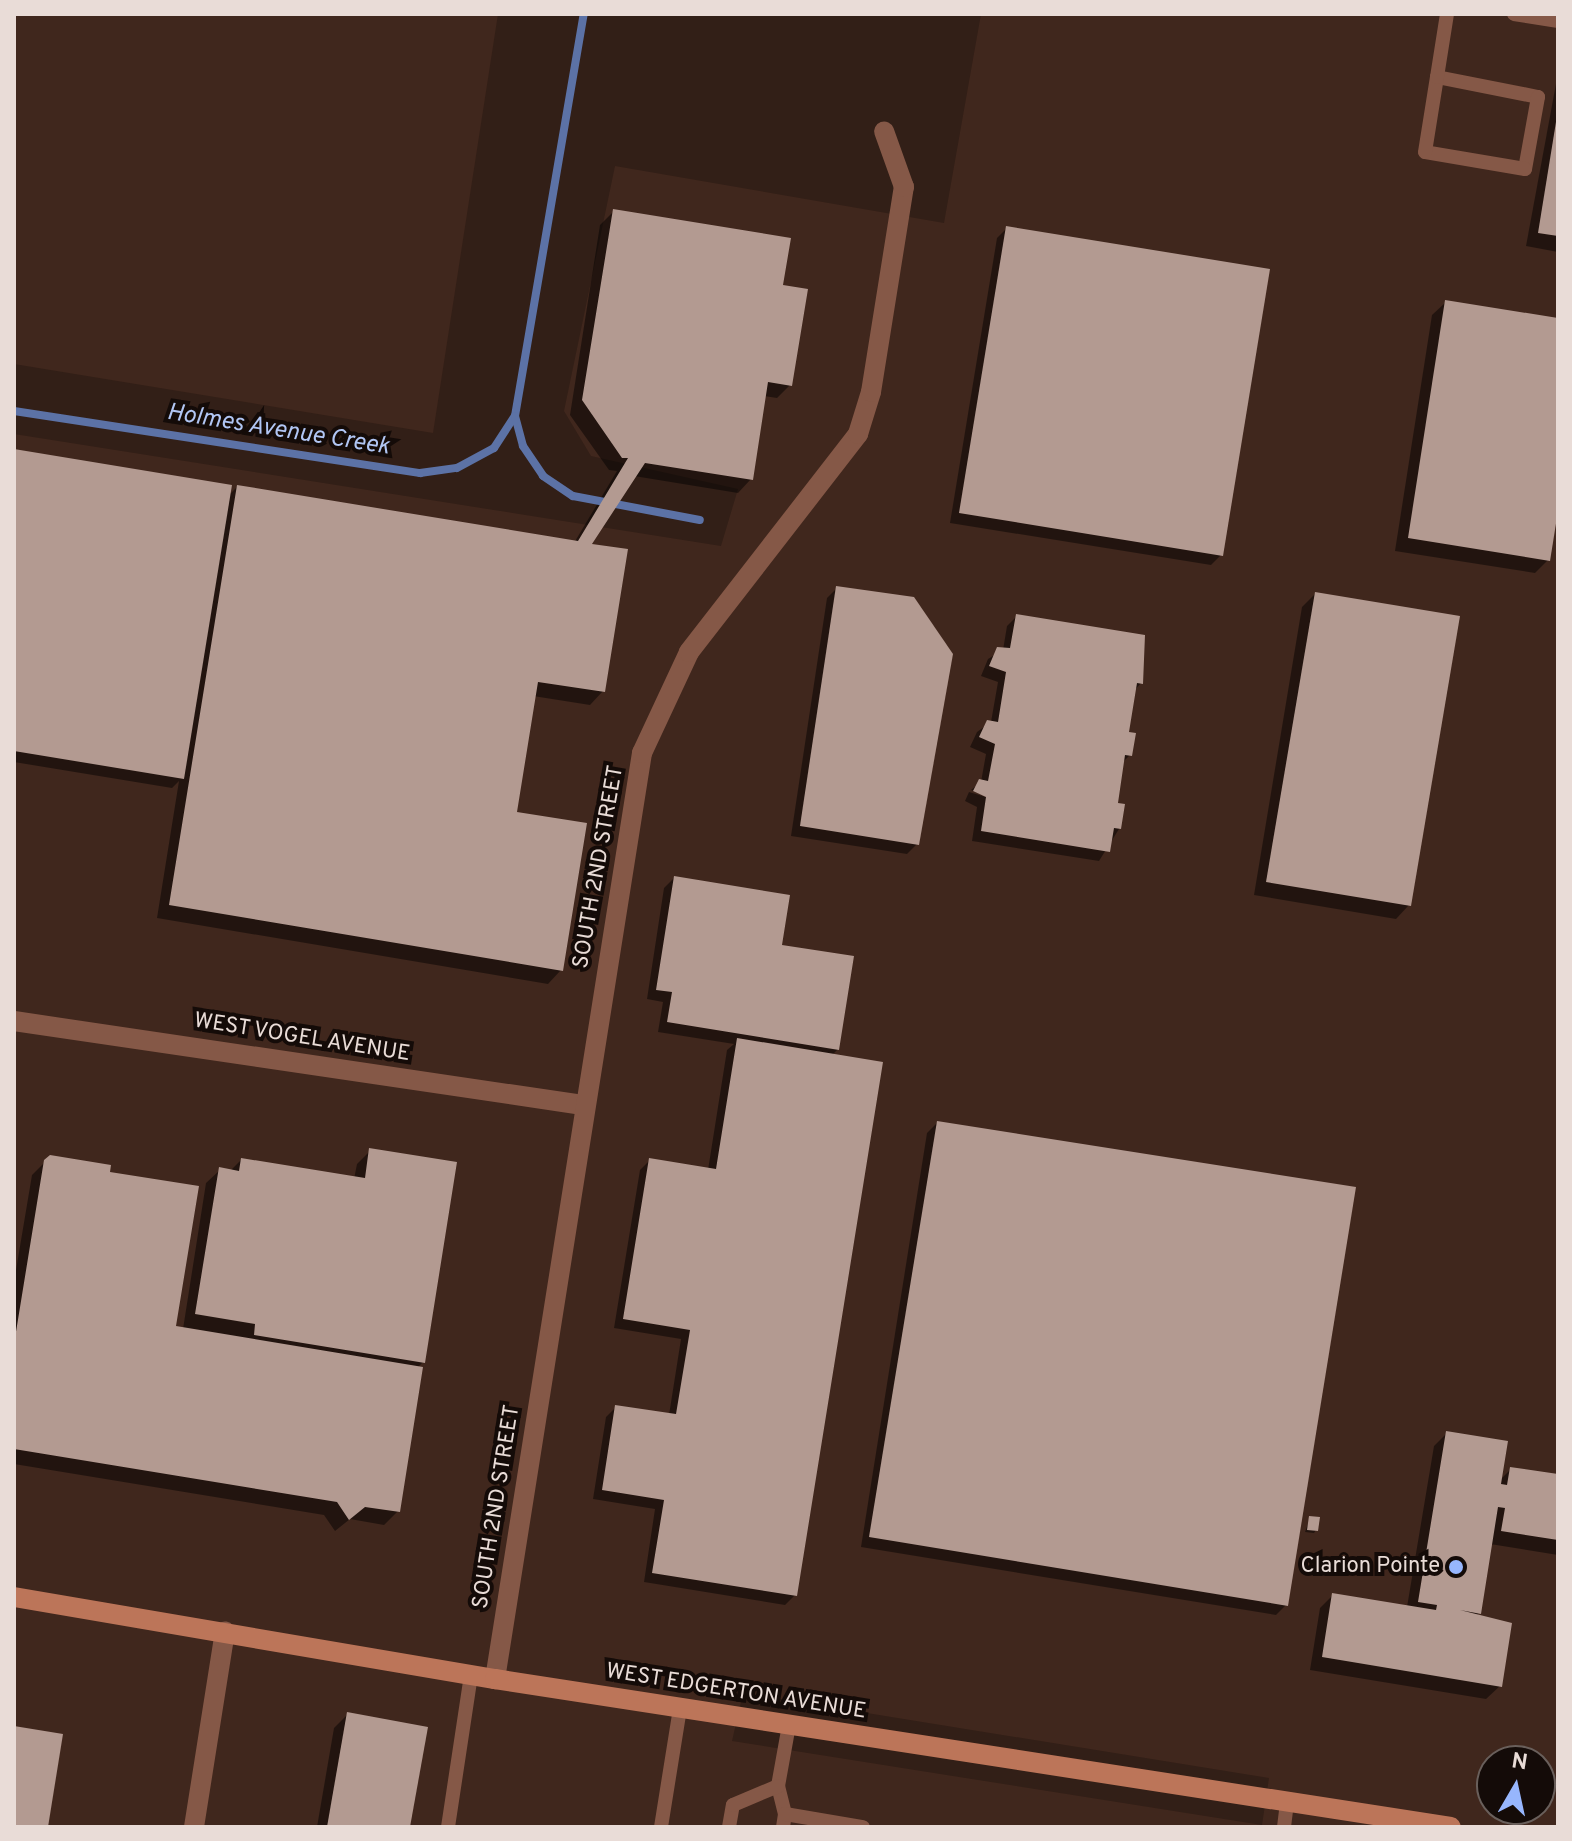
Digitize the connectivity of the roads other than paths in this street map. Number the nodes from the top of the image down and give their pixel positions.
1 (1447, 14) edge
2 (1514, 14) edge
3 (1558, 21) edge
4 (1437, 77) junction
5 (884, 131) dead end
6 (14, 1021) edge
7 (583, 1105) junction
8 (14, 1597) edge
9 (225, 1631) junction
10 (471, 1675) junction
11 (495, 1679) junction
12 (680, 1708) junction
13 (789, 1725) junction
14 (778, 1786) junction
15 (1287, 1802) junction
16 (784, 1820) edge
17 (194, 1827) edge
18 (448, 1827) edge
19 (661, 1827) edge
20 (729, 1827) edge
21 (863, 1827) edge
22 (1284, 1827) edge
23 (1451, 1827) edge

1 - 4 lane
2 - 3 lane
4 - 4 lane
5 - 7 street, SOUTH 2ND STREET
6 - 7 street, WEST VOGEL AVENUE
7 - 11 street, SOUTH 2ND STREET
8 - 9 street, WEST EDGERTON AVENUE
9 - 10 street, WEST EDGERTON AVENUE
9 - 17 street
10 - 11 street, WEST EDGERTON AVENUE
10 - 18 lane
11 - 12 street, WEST EDGERTON AVENUE
12 - 13 street, WEST EDGERTON AVENUE
12 - 19 lane
13 - 14 lane
13 - 15 street, WEST EDGERTON AVENUE
14 - 16 lane
14 - 20 lane
15 - 22 lane
15 - 23 street, WEST EDGERTON AVENUE
16 - 21 lane

